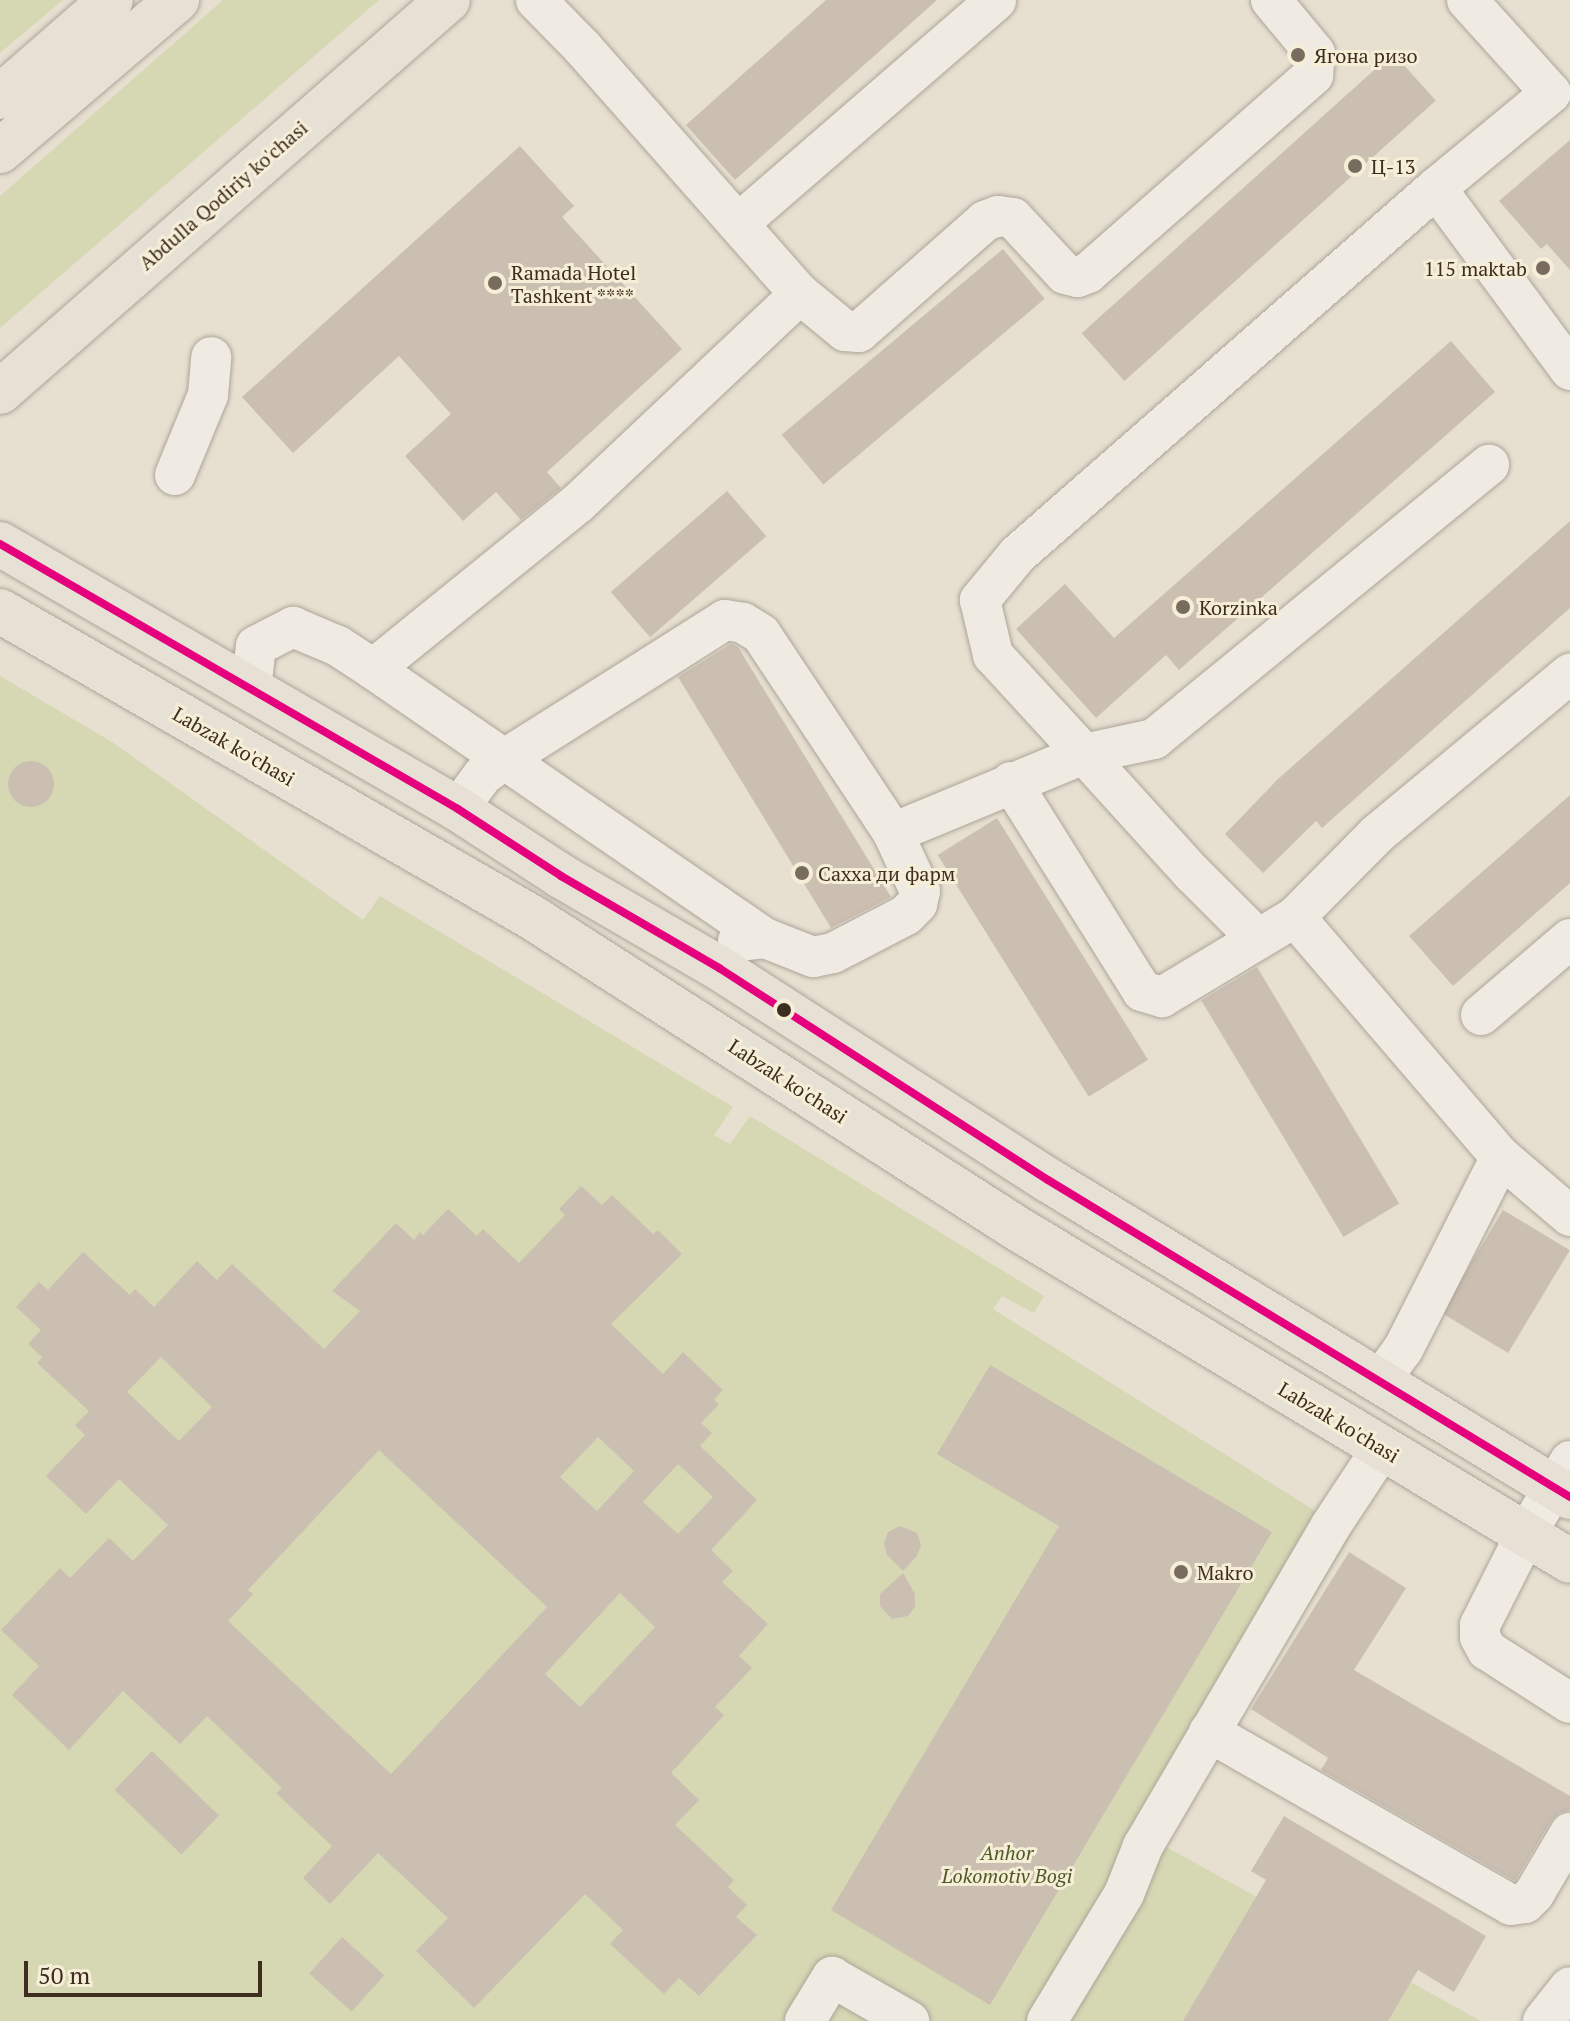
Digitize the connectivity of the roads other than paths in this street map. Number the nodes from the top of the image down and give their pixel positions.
1 (111, 0) edge
2 (177, 0) edge
3 (448, 0) edge
4 (536, 0) edge
5 (996, 0) edge
6 (1271, 0) edge
7 (1467, 0) edge
8 (1561, 85) edge
9 (0, 97) edge
10 (0, 151) edge
11 (1436, 188) junction
12 (739, 223) junction
13 (800, 294) junction
14 (211, 357) dead end
15 (1570, 370) edge
16 (0, 392) edge
17 (1489, 465) dead end
18 (175, 475) dead end
19 (0, 544) edge
20 (0, 611) edge
21 (373, 669) junction
22 (1570, 674) edge
23 (251, 689) junction
24 (1084, 754) junction
25 (505, 759) junction
26 (1011, 782) junction
27 (458, 809) junction
28 (893, 833) junction
29 (561, 876) junction
30 (1295, 917) junction
31 (533, 918) junction
32 (765, 938) junction
33 (1257, 938) junction
34 (1570, 939) edge
35 (719, 968) junction
36 (1481, 1015) dead end
37 (1501, 1157) junction
38 (1048, 1180) junction
39 (1570, 1216) edge
40 (1018, 1229) junction
41 (1380, 1381) junction
42 (1382, 1448) junction
43 (1565, 1482) edge
44 (1526, 1534) junction
45 (1570, 1561) edge
46 (1570, 1703) edge
47 (1209, 1732) junction
48 (1570, 1833) edge
49 (1570, 1987) edge
50 (805, 2021) edge
51 (909, 2021) edge
52 (1047, 2021) edge
53 (1543, 2021) edge

1 - 9 main road
2 - 10 main road
3 - 16 main road, Abdulla Qodiriy ko'chasi
4 - 12 street
5 - 12 street
6 - 13 street
7 - 8 street
8 - 11 street
11 - 15 street
11 - 24 street
12 - 13 street
13 - 21 street
14 - 18 street
17 - 24 street
19 - 23 main road
20 - 31 main road, Labzak ko'chasi
21 - 23 street
21 - 25 street
22 - 30 street
23 - 27 main road
24 - 26 street
24 - 33 street
25 - 27 street
25 - 28 street
25 - 32 street
26 - 28 street
26 - 33 street
27 - 29 main road
28 - 32 street
29 - 31 main road
29 - 35 main road
30 - 33 street
30 - 37 street
31 - 40 main road, Labzak ko'chasi
32 - 35 street
34 - 36 street
35 - 38 main road
37 - 39 street
37 - 41 street
38 - 40 main road
38 - 41 main road
40 - 42 main road, Labzak ko'chasi
41 - 43 main road
42 - 44 main road, Labzak ko'chasi
42 - 47 street
43 - 44 street
44 - 45 main road, Labzak ko'chasi
44 - 46 street
47 - 48 street
47 - 52 street
49 - 53 street
50 - 51 street

